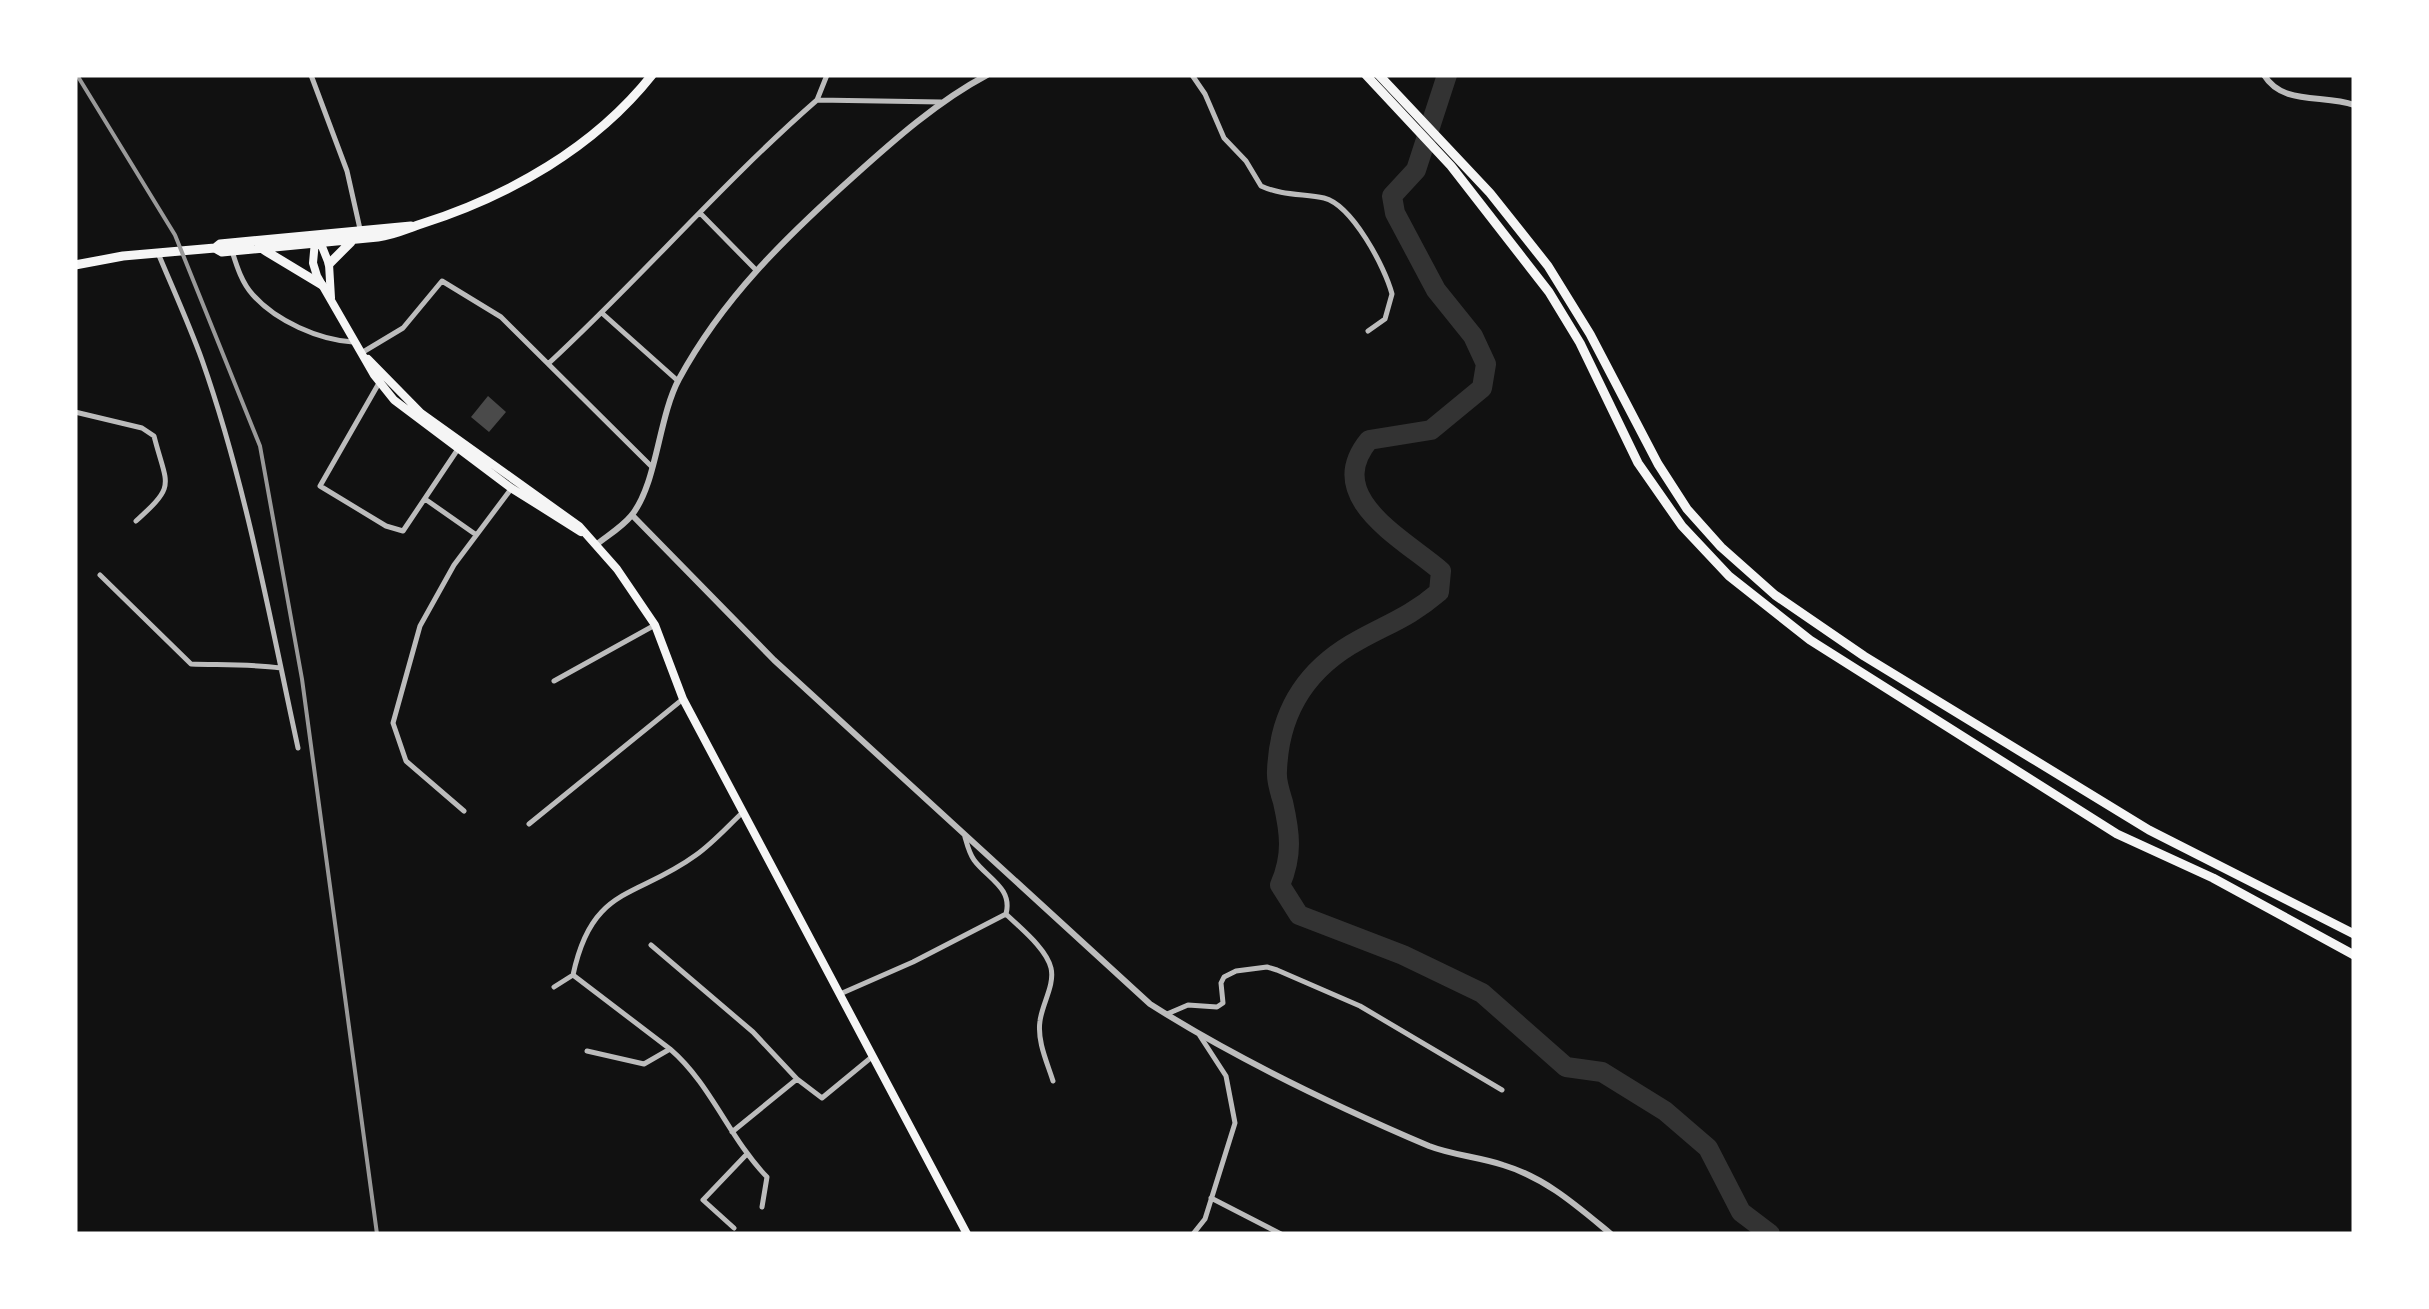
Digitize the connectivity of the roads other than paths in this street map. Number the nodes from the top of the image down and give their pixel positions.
1 (312, 75) edge
2 (652, 75) edge
3 (827, 75) edge
4 (987, 75) edge
5 (1192, 75) edge
6 (1366, 75) edge
7 (1379, 75) edge
8 (2264, 75) edge
9 (817, 100) junction
10 (944, 102) junction
11 (2354, 105) edge
12 (1420, 124) junction
13 (700, 214) junction
14 (413, 226) junction
15 (360, 230) junction
16 (317, 241) junction
17 (353, 241) junction
18 (215, 248) junction
19 (261, 249) junction
20 (232, 252) junction
21 (158, 253) junction
22 (329, 264) junction
23 (75, 265) edge
24 (756, 270) junction
25 (322, 285) junction
26 (331, 298) junction
27 (602, 314) junction
28 (1368, 331) dead end
29 (356, 342) junction
30 (365, 355) junction
31 (549, 363) junction
32 (678, 381) junction
33 (380, 382) junction
34 (75, 412) edge
35 (458, 449) junction
36 (652, 466) junction
37 (512, 488) junction
38 (425, 498) junction
39 (632, 515) junction
40 (136, 522) dead end
41 (475, 534) junction
42 (585, 534) junction
43 (596, 545) junction
44 (100, 575) dead end
45 (655, 625) junction
46 (281, 668) junction
47 (554, 682) dead end
48 (683, 699) junction
49 (298, 748) dead end
50 (464, 811) dead end
51 (744, 812) junction
52 (528, 824) dead end
53 (964, 835) junction
54 (1006, 914) junction
55 (2354, 934) edge
56 (651, 945) dead end
57 (2354, 955) edge
58 (573, 975) junction
59 (554, 987) dead end
60 (840, 994) junction
61 (1167, 1014) junction
62 (1200, 1036) junction
63 (670, 1048) junction
64 (587, 1051) dead end
65 (873, 1056) junction
66 (797, 1078) junction
67 (1054, 1081) dead end
68 (1502, 1090) dead end
69 (732, 1132) junction
70 (746, 1155) junction
71 (1211, 1198) junction
72 (762, 1207) dead end
73 (734, 1228) dead end
74 (967, 1234) edge
75 (1193, 1234) edge
76 (1280, 1234) edge
77 (1611, 1234) edge

1 - 15 street
2 - 14 main road
3 - 9 street
4 - 10 street
5 - 28 street
6 - 12 main road
7 - 12 main road
8 - 11 street
9 - 10 street
9 - 13 street
10 - 24 street
12 - 55 main road
12 - 57 main road
13 - 24 street
13 - 27 street
14 - 15 main road
14 - 17 main road
15 - 16 main road
16 - 17 main road
16 - 18 main road
16 - 19 main road
16 - 22 main road
16 - 25 main road
17 - 22 main road
18 - 20 main road
18 - 21 main road
19 - 20 main road
19 - 25 main road
20 - 29 street
21 - 23 main road
21 - 46 street
22 - 26 main road
24 - 32 street
25 - 26 main road
26 - 29 main road
27 - 31 street
27 - 32 street
29 - 30 main road
30 - 31 street
30 - 33 main road
30 - 42 main road
31 - 36 street
32 - 36 street
33 - 35 main road
33 - 38 street
34 - 40 street
35 - 37 main road
35 - 38 street
36 - 39 street
37 - 41 street
37 - 42 main road
38 - 41 street
39 - 43 street
39 - 53 street
41 - 50 street
42 - 43 main road
43 - 45 main road
44 - 46 street
45 - 47 street
45 - 48 main road
46 - 49 street
48 - 51 main road
48 - 52 street
51 - 58 street
51 - 60 main road
53 - 54 street
53 - 61 street
54 - 60 street
54 - 67 street
56 - 66 street
58 - 59 street
58 - 63 street
60 - 65 main road
61 - 62 street
61 - 68 street
62 - 71 street
62 - 77 street
63 - 64 street
63 - 69 street
65 - 66 street
65 - 74 main road
66 - 69 street
69 - 70 street
70 - 72 street
70 - 73 street
71 - 75 street
71 - 76 street

